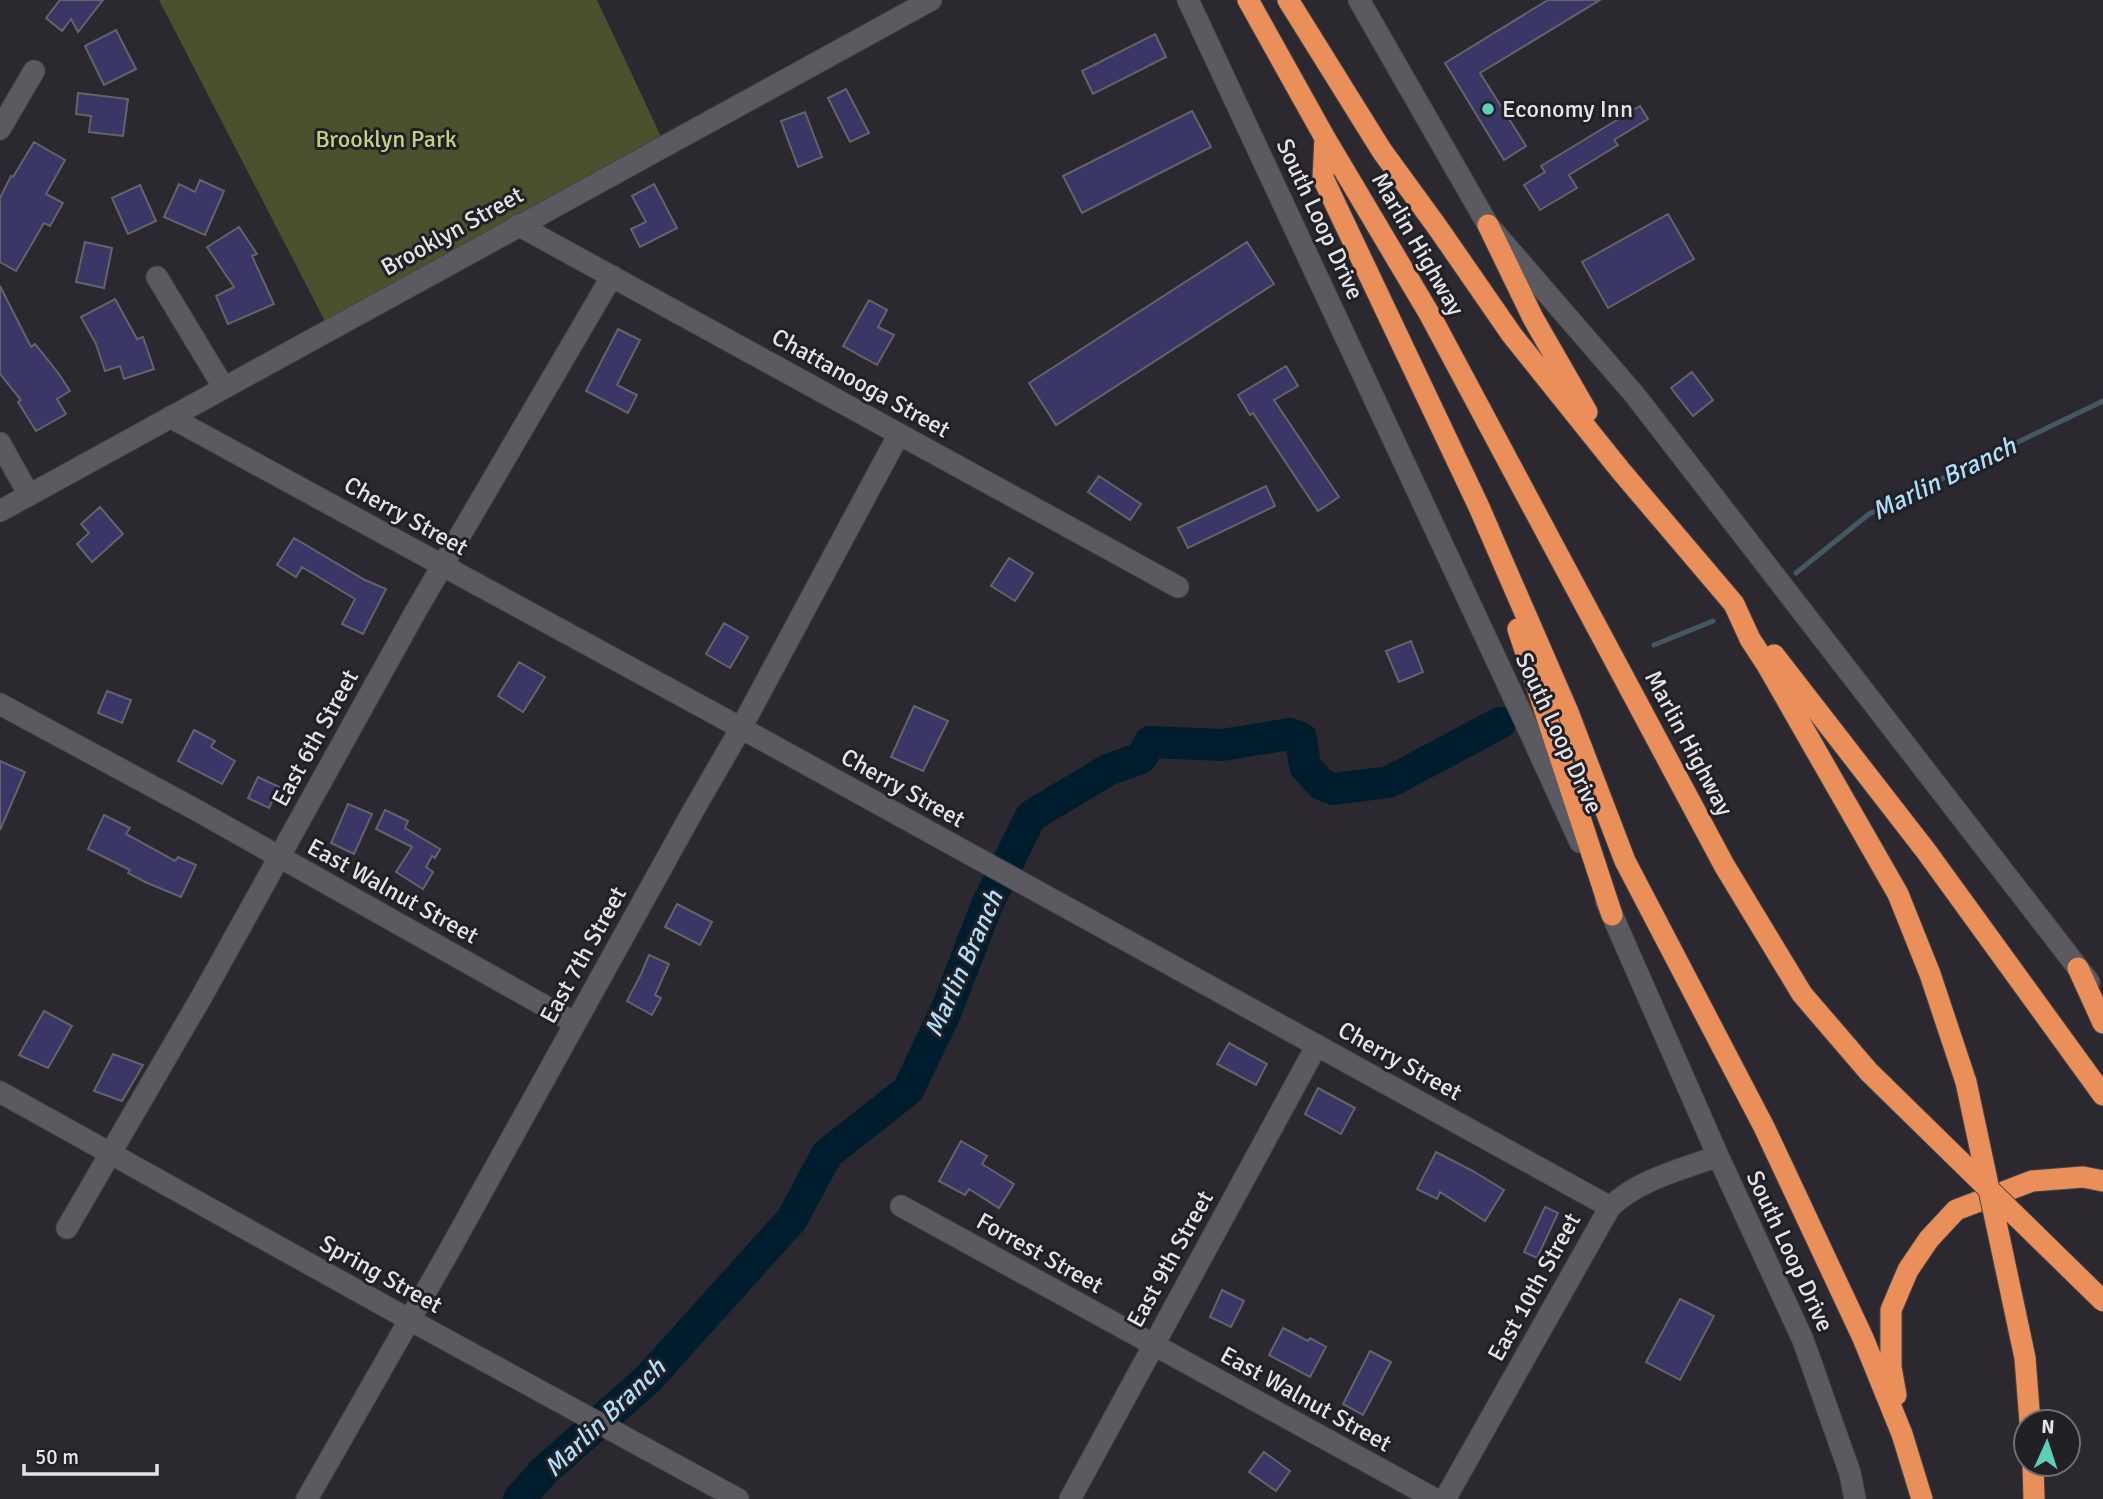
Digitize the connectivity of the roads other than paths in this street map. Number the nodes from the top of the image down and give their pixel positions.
1 (931, 0) edge
2 (1188, 0) edge
3 (1248, 0) edge
4 (1288, 0) edge
5 (1359, 0) edge
6 (34, 71) dead end
7 (0, 129) edge
8 (1325, 138) junction
9 (518, 225) junction
10 (1488, 225) junction
11 (612, 276) junction
12 (157, 277) dead end
13 (224, 388) junction
14 (170, 417) junction
15 (899, 434) junction
16 (0, 443) edge
17 (1621, 471) junction
18 (29, 495) junction
19 (1479, 507) junction
20 (0, 511) edge
21 (443, 566) junction
22 (1178, 587) dead end
23 (1734, 604) junction
24 (0, 704) edge
25 (741, 728) junction
26 (279, 857) junction
27 (1612, 915) junction
28 (2078, 968) junction
29 (2103, 1000) edge
30 (575, 1023) junction
31 (2103, 1023) edge
32 (1317, 1045) junction
33 (0, 1092) edge
34 (2103, 1095) edge
35 (111, 1153) junction
36 (1718, 1156) junction
37 (2103, 1181) edge
38 (901, 1206) dead end
39 (1609, 1207) junction
40 (67, 1228) dead end
41 (2103, 1301) edge
42 (410, 1320) junction
43 (1153, 1345) junction
44 (2029, 1408) edge
45 (1902, 1434) junction
46 (2033, 1478) edge
47 (307, 1499) edge
48 (738, 1499) edge
49 (1070, 1499) edge
50 (1435, 1499) edge
51 (1445, 1499) edge
52 (1855, 1499) edge
53 (1922, 1499) edge
54 (2034, 1499) edge

1 - 9 street, Brooklyn Street
2 - 27 street, South Loop Drive
3 - 8 highway, Marlin Highway
4 - 17 highway
5 - 10 street
6 - 7 street
8 - 19 highway
8 - 41 highway, Marlin Highway, bridge
9 - 11 street, Chattanooga Street
9 - 13 street, Brooklyn Street
10 - 17 highway
10 - 28 street
11 - 15 street, Chattanooga Street
11 - 21 street, East 6th Street
12 - 13 street
13 - 14 street, Brooklyn Street
14 - 18 street, Brooklyn Street
14 - 21 street, Cherry Street
15 - 22 street, Chattanooga Street
15 - 25 street, East 7th Street
16 - 18 street
17 - 23 highway
18 - 20 street, Brooklyn Street
19 - 27 highway
19 - 45 highway
21 - 25 street, Cherry Street
21 - 26 street, East 6th Street
23 - 34 highway
23 - 44 highway, bridge
24 - 26 street, East Walnut Street
25 - 30 street, East 7th Street
25 - 32 street, Cherry Street
26 - 30 street, East Walnut Street
26 - 35 street, East 6th Street
27 - 36 street, South Loop Drive
28 - 29 street
28 - 31 highway
30 - 42 street, East 7th Street
32 - 39 street, Cherry Street
32 - 43 street, East 9th Street
33 - 35 street, Spring Street
35 - 40 street, East 6th Street
35 - 42 street, Spring Street
36 - 39 street, East 10th Street
36 - 52 street, South Loop Drive
37 - 45 highway
38 - 43 street, Forrest Street
39 - 51 street, East 10th Street
42 - 47 street, East 7th Street
42 - 48 street, Spring Street
43 - 49 street, East 9th Street
43 - 50 street, East Walnut Street
45 - 53 highway
46 - 54 highway

